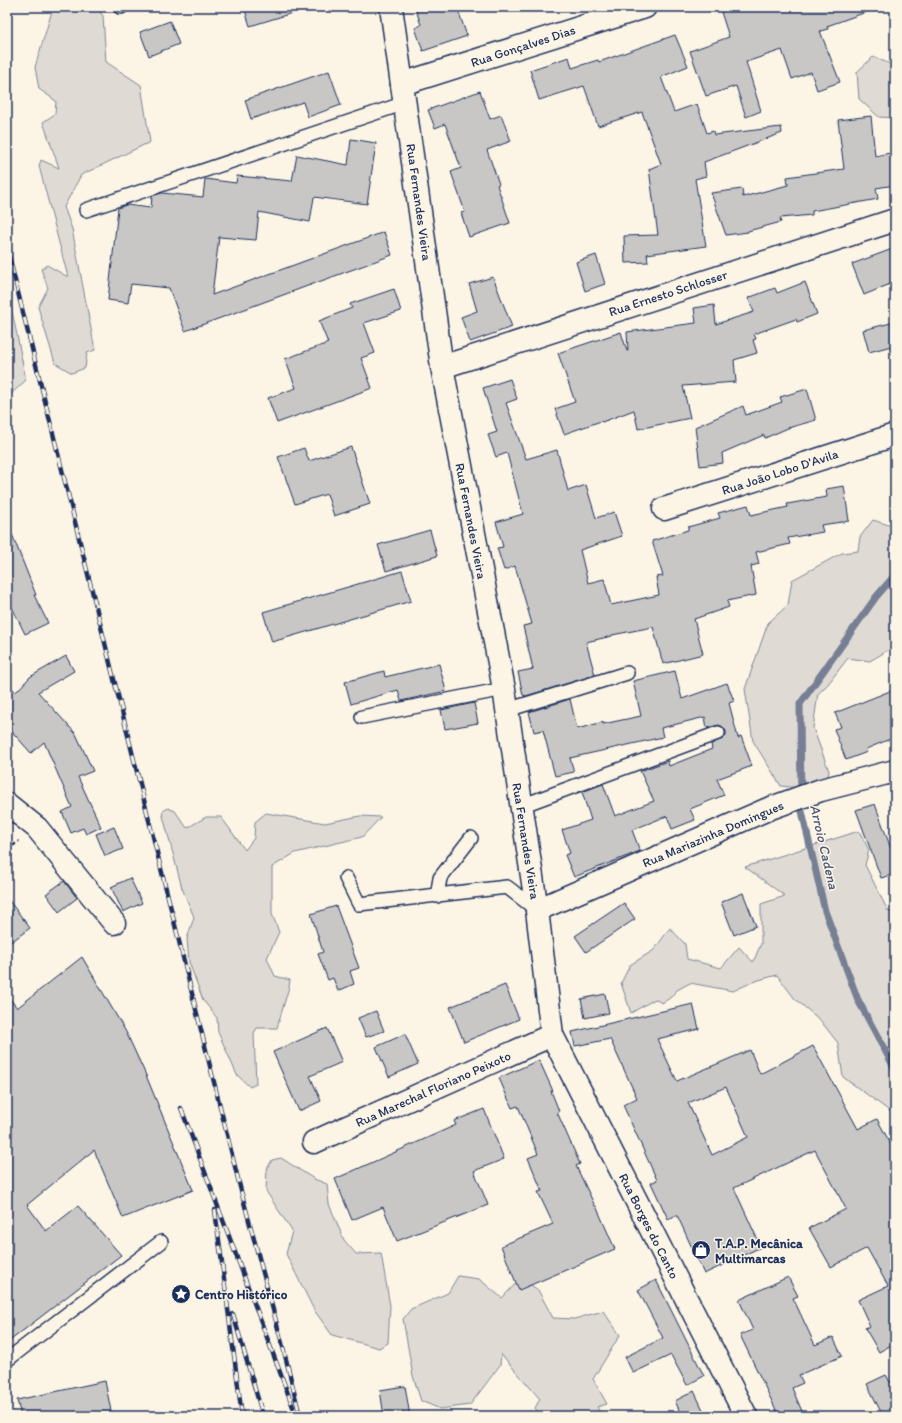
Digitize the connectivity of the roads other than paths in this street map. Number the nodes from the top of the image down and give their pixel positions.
1 (391, 7) edge
2 (645, 7) edge
3 (403, 93) junction
4 (86, 210) dead end
5 (895, 220) edge
6 (442, 367) junction
7 (895, 436) edge
8 (664, 509) dead end
9 (627, 673) dead end
10 (505, 699) junction
11 (362, 717) dead end
12 (718, 733) dead end
13 (895, 771) edge
14 (7, 804) edge
15 (521, 806) junction
16 (471, 838) dead end
17 (346, 878) dead end
18 (437, 896) junction
19 (537, 910) junction
20 (114, 923) dead end
21 (552, 1036) junction
22 (314, 1142) dead end
23 (161, 1242) dead end
24 (7, 1360) edge
25 (746, 1416) edge

1 - 3 street, Rua Fernandes Vieira
2 - 3 street, Rua Gonçalves Dias
3 - 4 lane
3 - 6 street, Rua Fernandes Vieira
5 - 6 street, Rua Ernesto Schlosser
6 - 10 street, Rua Fernandes Vieira
7 - 8 street, Rua João Lobo D'Avila
9 - 10 lane
10 - 11 lane
10 - 15 street, Rua Fernandes Vieira
12 - 15 lane
13 - 19 street, Rua Mariazinha Domingues
14 - 20 street
15 - 19 street, Rua Fernandes Vieira
16 - 18 lane
17 - 18 lane
18 - 19 lane
19 - 21 street, Rua Fernandes Vieira
21 - 22 street, Rua Marechal Floriano Peixoto
21 - 25 street, Rua Borges do Canto
23 - 24 lane

